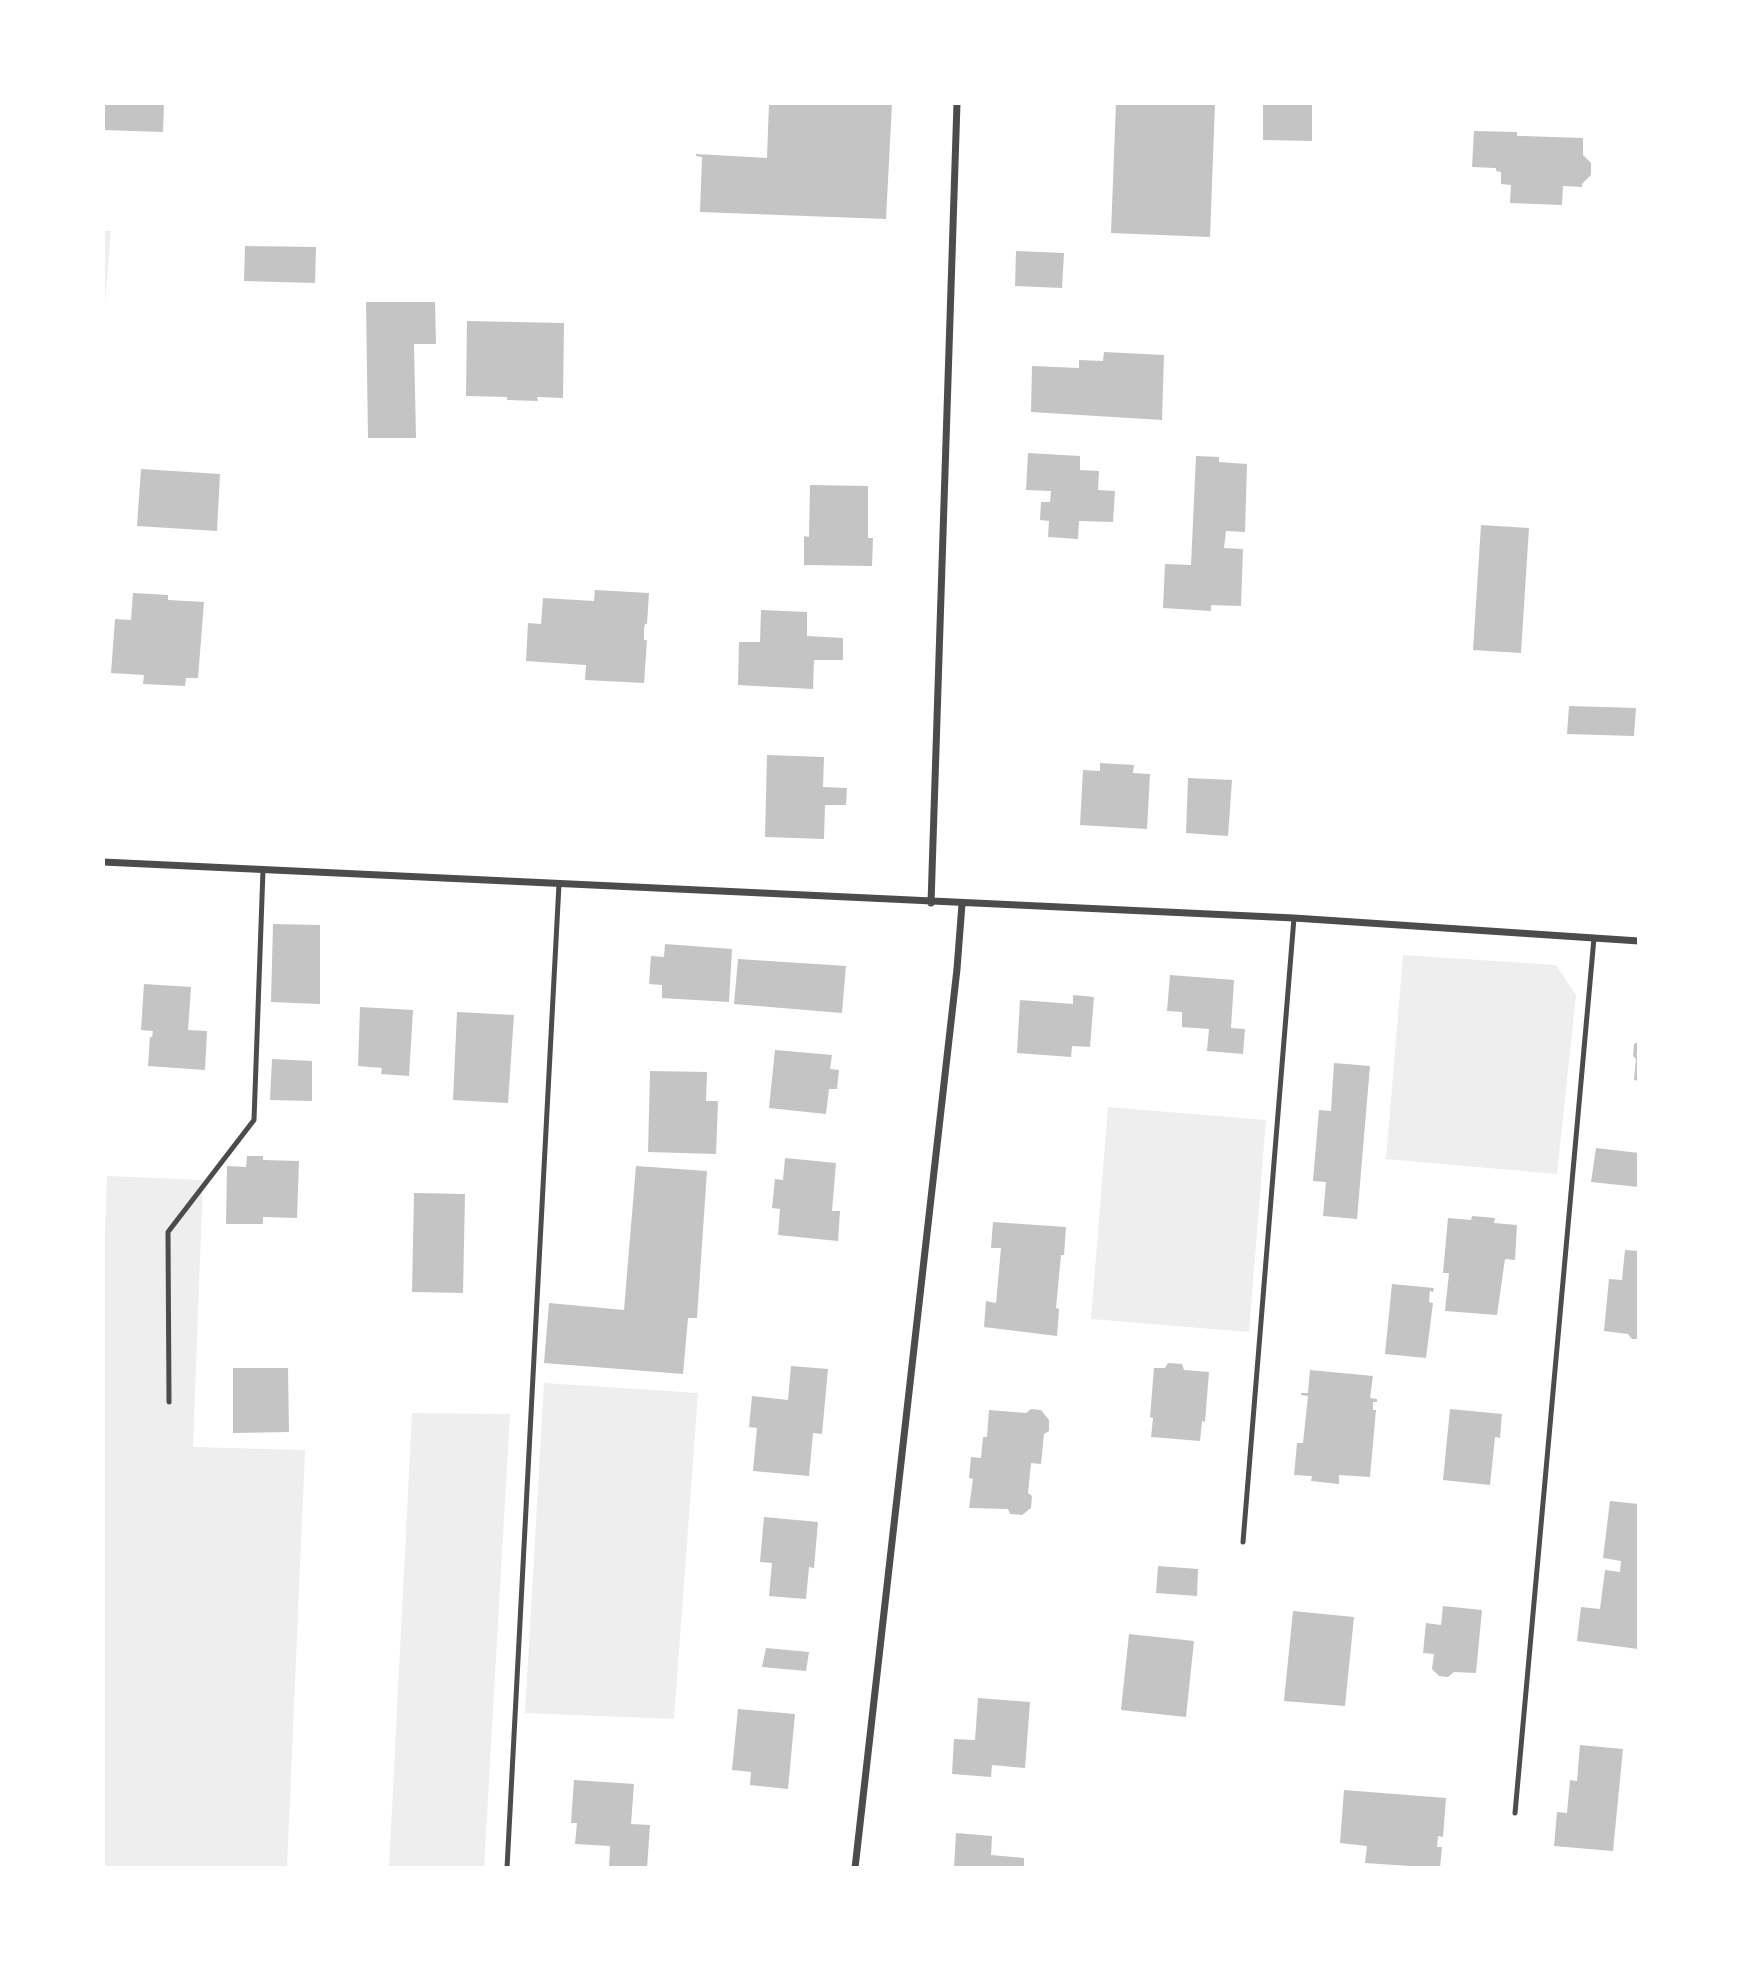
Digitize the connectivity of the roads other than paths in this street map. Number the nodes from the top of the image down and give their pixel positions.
1 (957, 103) edge
2 (103, 862) edge
3 (263, 870) junction
4 (559, 884) junction
5 (932, 903) junction
6 (962, 904) junction
7 (1294, 918) junction
8 (1594, 938) junction
9 (1639, 941) edge
10 (169, 1402) dead end
11 (1243, 1542) dead end
12 (1515, 1813) dead end
13 (507, 1868) edge
14 (855, 1868) edge

1 - 5 street
2 - 3 street
3 - 4 street
3 - 10 lane
4 - 5 street
4 - 13 lane
5 - 6 street
6 - 7 street
6 - 14 street
7 - 8 street
7 - 11 lane
8 - 9 street
8 - 12 lane

